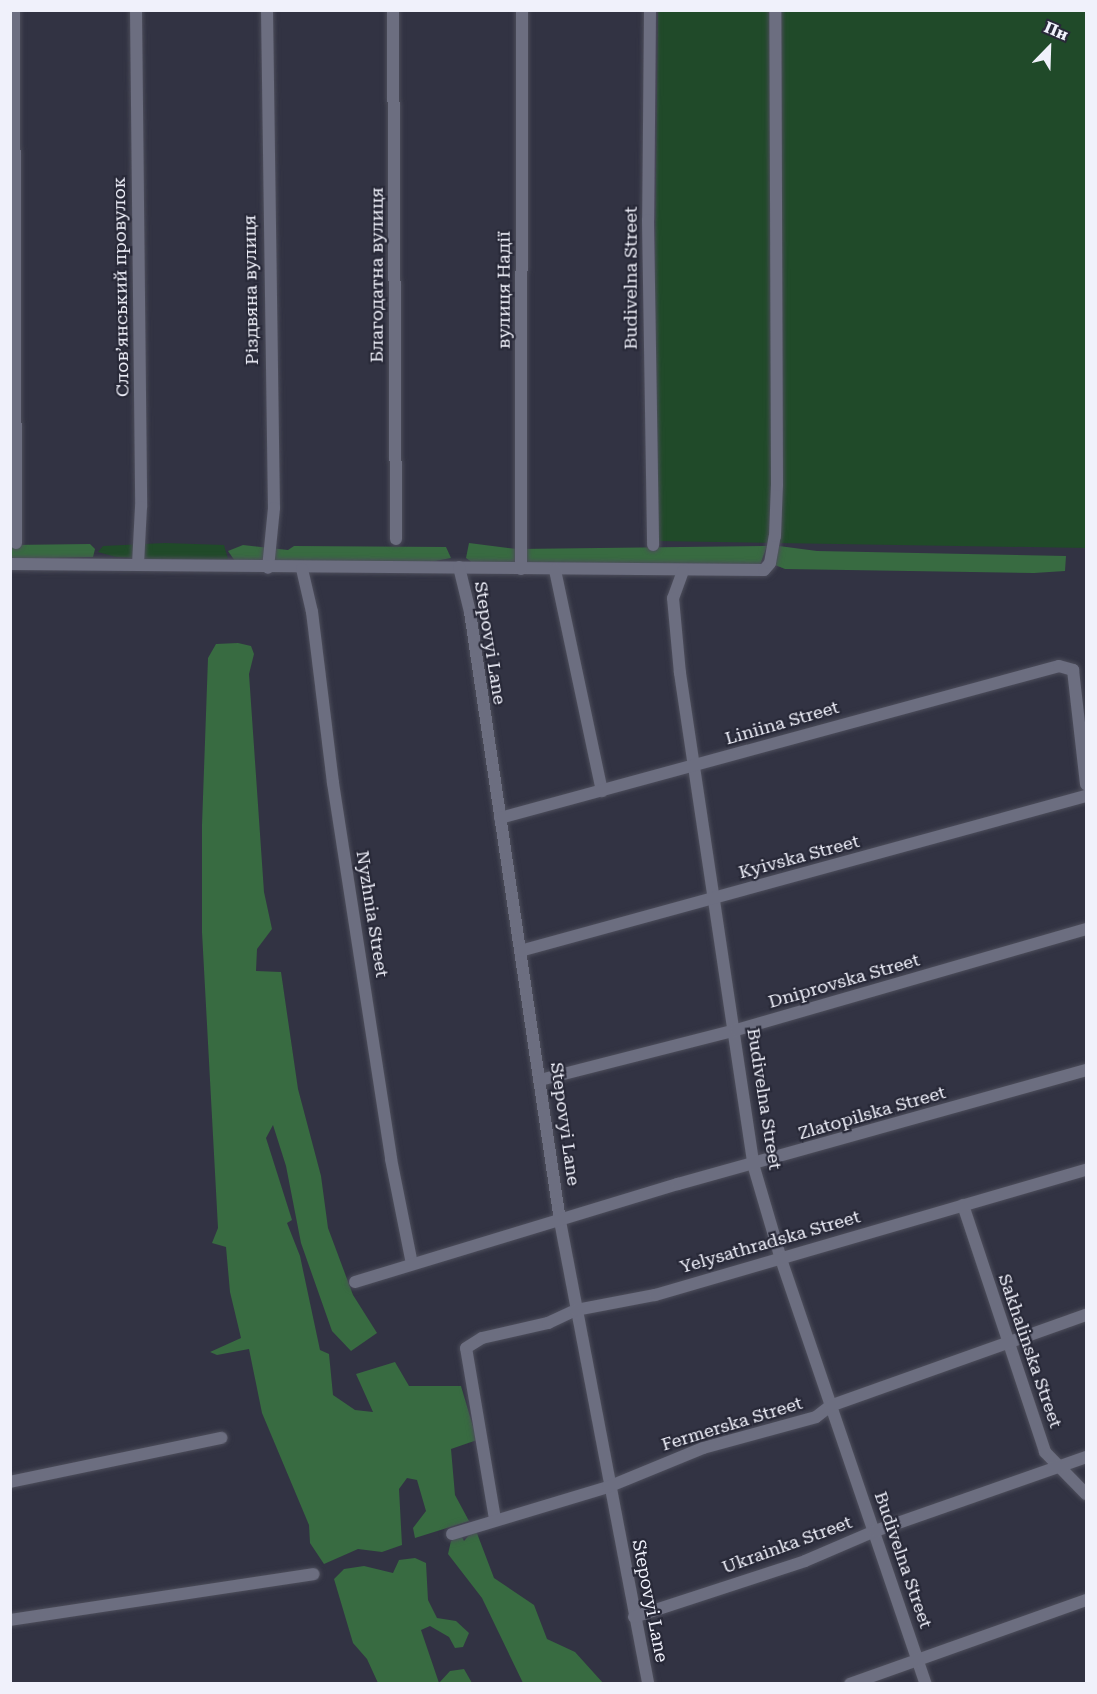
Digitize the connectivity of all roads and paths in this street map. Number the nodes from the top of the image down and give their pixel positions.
1 (14, 10) edge
2 (136, 10) edge
3 (267, 10) edge
4 (393, 10) edge
5 (522, 10) edge
6 (650, 10) edge
7 (775, 10) edge
8 (396, 539) dead end
9 (16, 543) dead end
10 (653, 545) dead end
11 (10, 564) edge
12 (138, 564) junction
13 (459, 567) junction
14 (268, 568) junction
15 (302, 569) junction
16 (521, 569) junction
17 (555, 570) junction
18 (683, 571) junction
19 (693, 766) junction
20 (1086, 784) edge
21 (602, 791) junction
22 (1086, 796) edge
23 (500, 818) junction
24 (714, 899) junction
25 (1086, 929) edge
26 (520, 951) junction
27 (736, 1030) junction
28 (1086, 1070) edge
29 (540, 1080) junction
30 (753, 1164) junction
31 (1086, 1170) edge
32 (963, 1205) junction
33 (560, 1221) junction
34 (781, 1259) junction
35 (412, 1264) junction
36 (355, 1282) dead end
37 (576, 1310) junction
38 (1086, 1315) edge
39 (1007, 1343) junction
40 (830, 1406) junction
41 (221, 1438) dead end
42 (1086, 1457) edge
43 (1058, 1466) junction
44 (10, 1482) edge
45 (608, 1486) junction
46 (1086, 1494) edge
47 (495, 1519) junction
48 (875, 1531) junction
49 (452, 1534) dead end
50 (314, 1574) dead end
51 (1086, 1600) edge
52 (634, 1617) junction
53 (10, 1620) edge
54 (918, 1659) junction
55 (648, 1683) edge
56 (850, 1683) edge
57 (926, 1683) edge

1 - 9 street
2 - 12 street, Словʼянський провулок
3 - 14 street, Різдвяна вулиця
4 - 8 street, Благодатна вулиця
5 - 16 street, вулиця Надії
6 - 10 street, Budivelna Street
7 - 18 street
11 - 12 street
12 - 14 street
13 - 15 street
13 - 16 street
13 - 23 street, Stepovyi Lane
14 - 15 street
15 - 35 street, Nyzhnia Street
16 - 17 street
17 - 18 street
17 - 21 street
18 - 19 street, Budivelna Street
19 - 20 street, Liniina Street
19 - 21 street, Liniina Street
19 - 24 street, Budivelna Street
21 - 23 street, Liniina Street
22 - 24 street, Kyivska Street
23 - 26 street, Stepovyi Lane
24 - 26 street, Kyivska Street
24 - 27 street, Budivelna Street
25 - 27 street, Dniprovska Street
26 - 29 street, Stepovyi Lane
27 - 29 street, Dniprovska Street
27 - 30 street, Budivelna Street
28 - 30 street, Zlatopilska Street
29 - 33 street, Stepovyi Lane
30 - 33 street, Zlatopilska Street
30 - 34 street, Budivelna Street
31 - 32 street, Yelysathradska Street
32 - 34 street, Yelysathradska Street
32 - 39 street, Sakhalinska Street
33 - 35 street, Zlatopilska Street
33 - 37 street, Stepovyi Lane
34 - 37 street, Yelysathradska Street
34 - 40 street, Budivelna Street
35 - 36 street, Zlatopilska Street
37 - 45 street, Stepovyi Lane
37 - 47 street, Yelysathradska Street
38 - 39 street, Fermerska Street
39 - 40 street, Fermerska Street
39 - 43 street, Sakhalinska Street
40 - 45 street, Fermerska Street
40 - 48 street, Budivelna Street
41 - 44 street
42 - 43 street, Ukrainka Street
43 - 46 street, Sakhalinska Street
43 - 48 street, Ukrainka Street
45 - 47 street, Fermerska Street
45 - 52 street, Stepovyi Lane
47 - 49 street, Fermerska Street
48 - 52 street, Ukrainka Street
48 - 54 street, Budivelna Street
50 - 53 street
51 - 54 street
52 - 55 street, Stepovyi Lane
54 - 56 street
54 - 57 street, Budivelna Street

